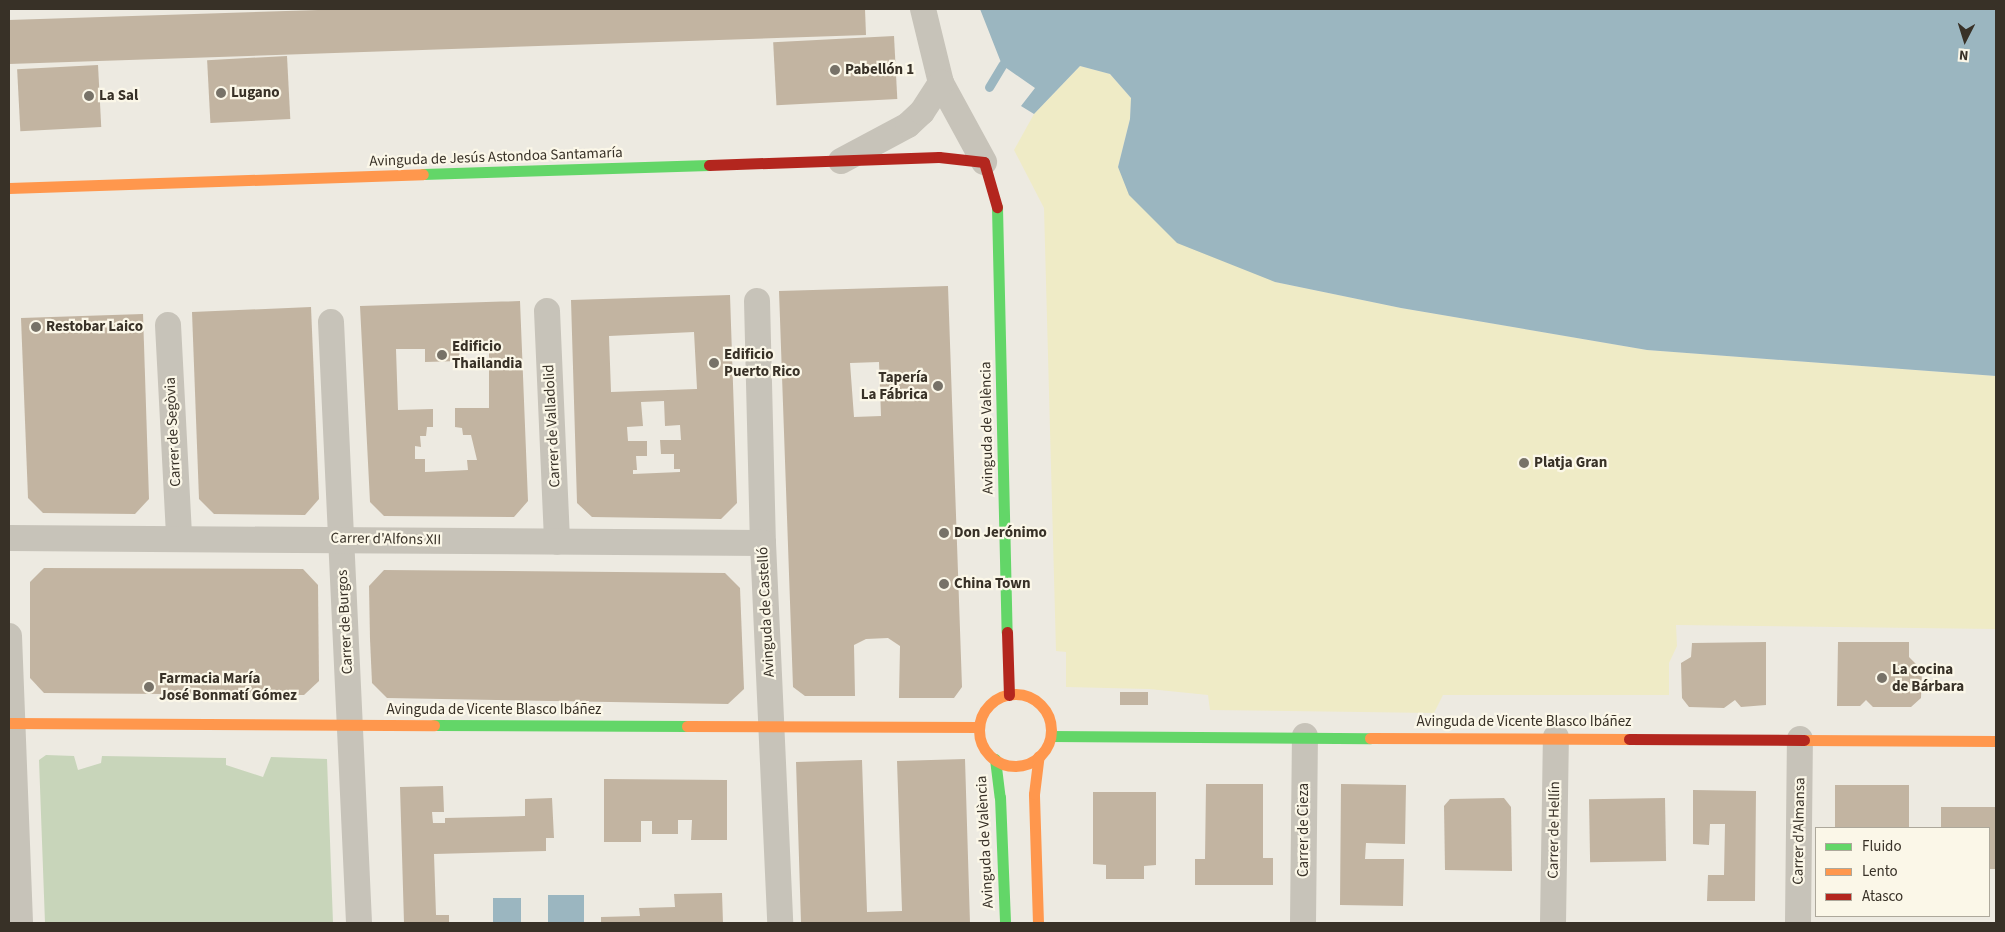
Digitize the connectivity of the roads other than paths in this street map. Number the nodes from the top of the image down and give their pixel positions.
1 (923, 9) edge
2 (941, 83) junction
3 (842, 160) junction
4 (984, 162) junction
5 (9, 188) edge
6 (757, 301) dead end
7 (547, 311) dead end
8 (330, 322) dead end
9 (168, 325) dead end
10 (9, 538) edge
11 (179, 538) junction
12 (340, 538) junction
13 (557, 542) junction
14 (763, 543) junction
15 (9, 636) edge
16 (1009, 694) junction
17 (10, 723) edge
18 (351, 724) junction
19 (772, 726) junction
20 (979, 727) junction
21 (1051, 736) junction
22 (1305, 736) junction
23 (1556, 737) junction
24 (1800, 739) junction
25 (1996, 741) edge
26 (1039, 756) junction
27 (995, 759) junction
28 (20, 923) edge
29 (358, 923) edge
30 (780, 923) edge
31 (1005, 923) edge
32 (1038, 923) edge
33 (1303, 923) edge
34 (1553, 923) edge
35 (1798, 923) edge

1 - 2 street
2 - 3 street
2 - 4 street
3 - 4 street, Avinguda de Jesús Astondoa Santamaría
3 - 5 street, Avinguda de Jesús Astondoa Santamaría
4 - 16 street, Avinguda de València
6 - 14 street, Avinguda de Castelló
7 - 13 street, Carrer de Valladolid
8 - 12 street, Carrer de Burgos
9 - 11 street, Carrer de Segòvia
10 - 11 street, Carrer d'Alfons XII
11 - 12 street, Carrer d'Alfons XII
12 - 13 street, Carrer d'Alfons XII
12 - 18 street, Carrer de Burgos
13 - 14 street, Carrer d'Alfons XII
14 - 19 street, Avinguda de Castelló
15 - 17 street
16 - 20 street
16 - 21 street
17 - 18 street, Avinguda de Vicente Blasco Ibáñez
17 - 28 street
18 - 19 street, Avinguda de Vicente Blasco Ibáñez
18 - 29 street, Carrer de Burgos
19 - 20 street, Avinguda de Vicente Blasco Ibáñez
19 - 30 street, Avinguda de Castelló
20 - 27 street
21 - 22 street, Avinguda de Vicente Blasco Ibáñez
21 - 26 street
22 - 23 street, Avinguda de Vicente Blasco Ibáñez
22 - 33 street, Carrer de Cieza
23 - 24 street, Avinguda de Vicente Blasco Ibáñez
23 - 34 street, Carrer de Hellín
24 - 25 street, Avinguda de Vicente Blasco Ibáñez
24 - 35 street, Carrer d'Almansa
26 - 27 street
26 - 32 street
27 - 31 street, Avinguda de València

